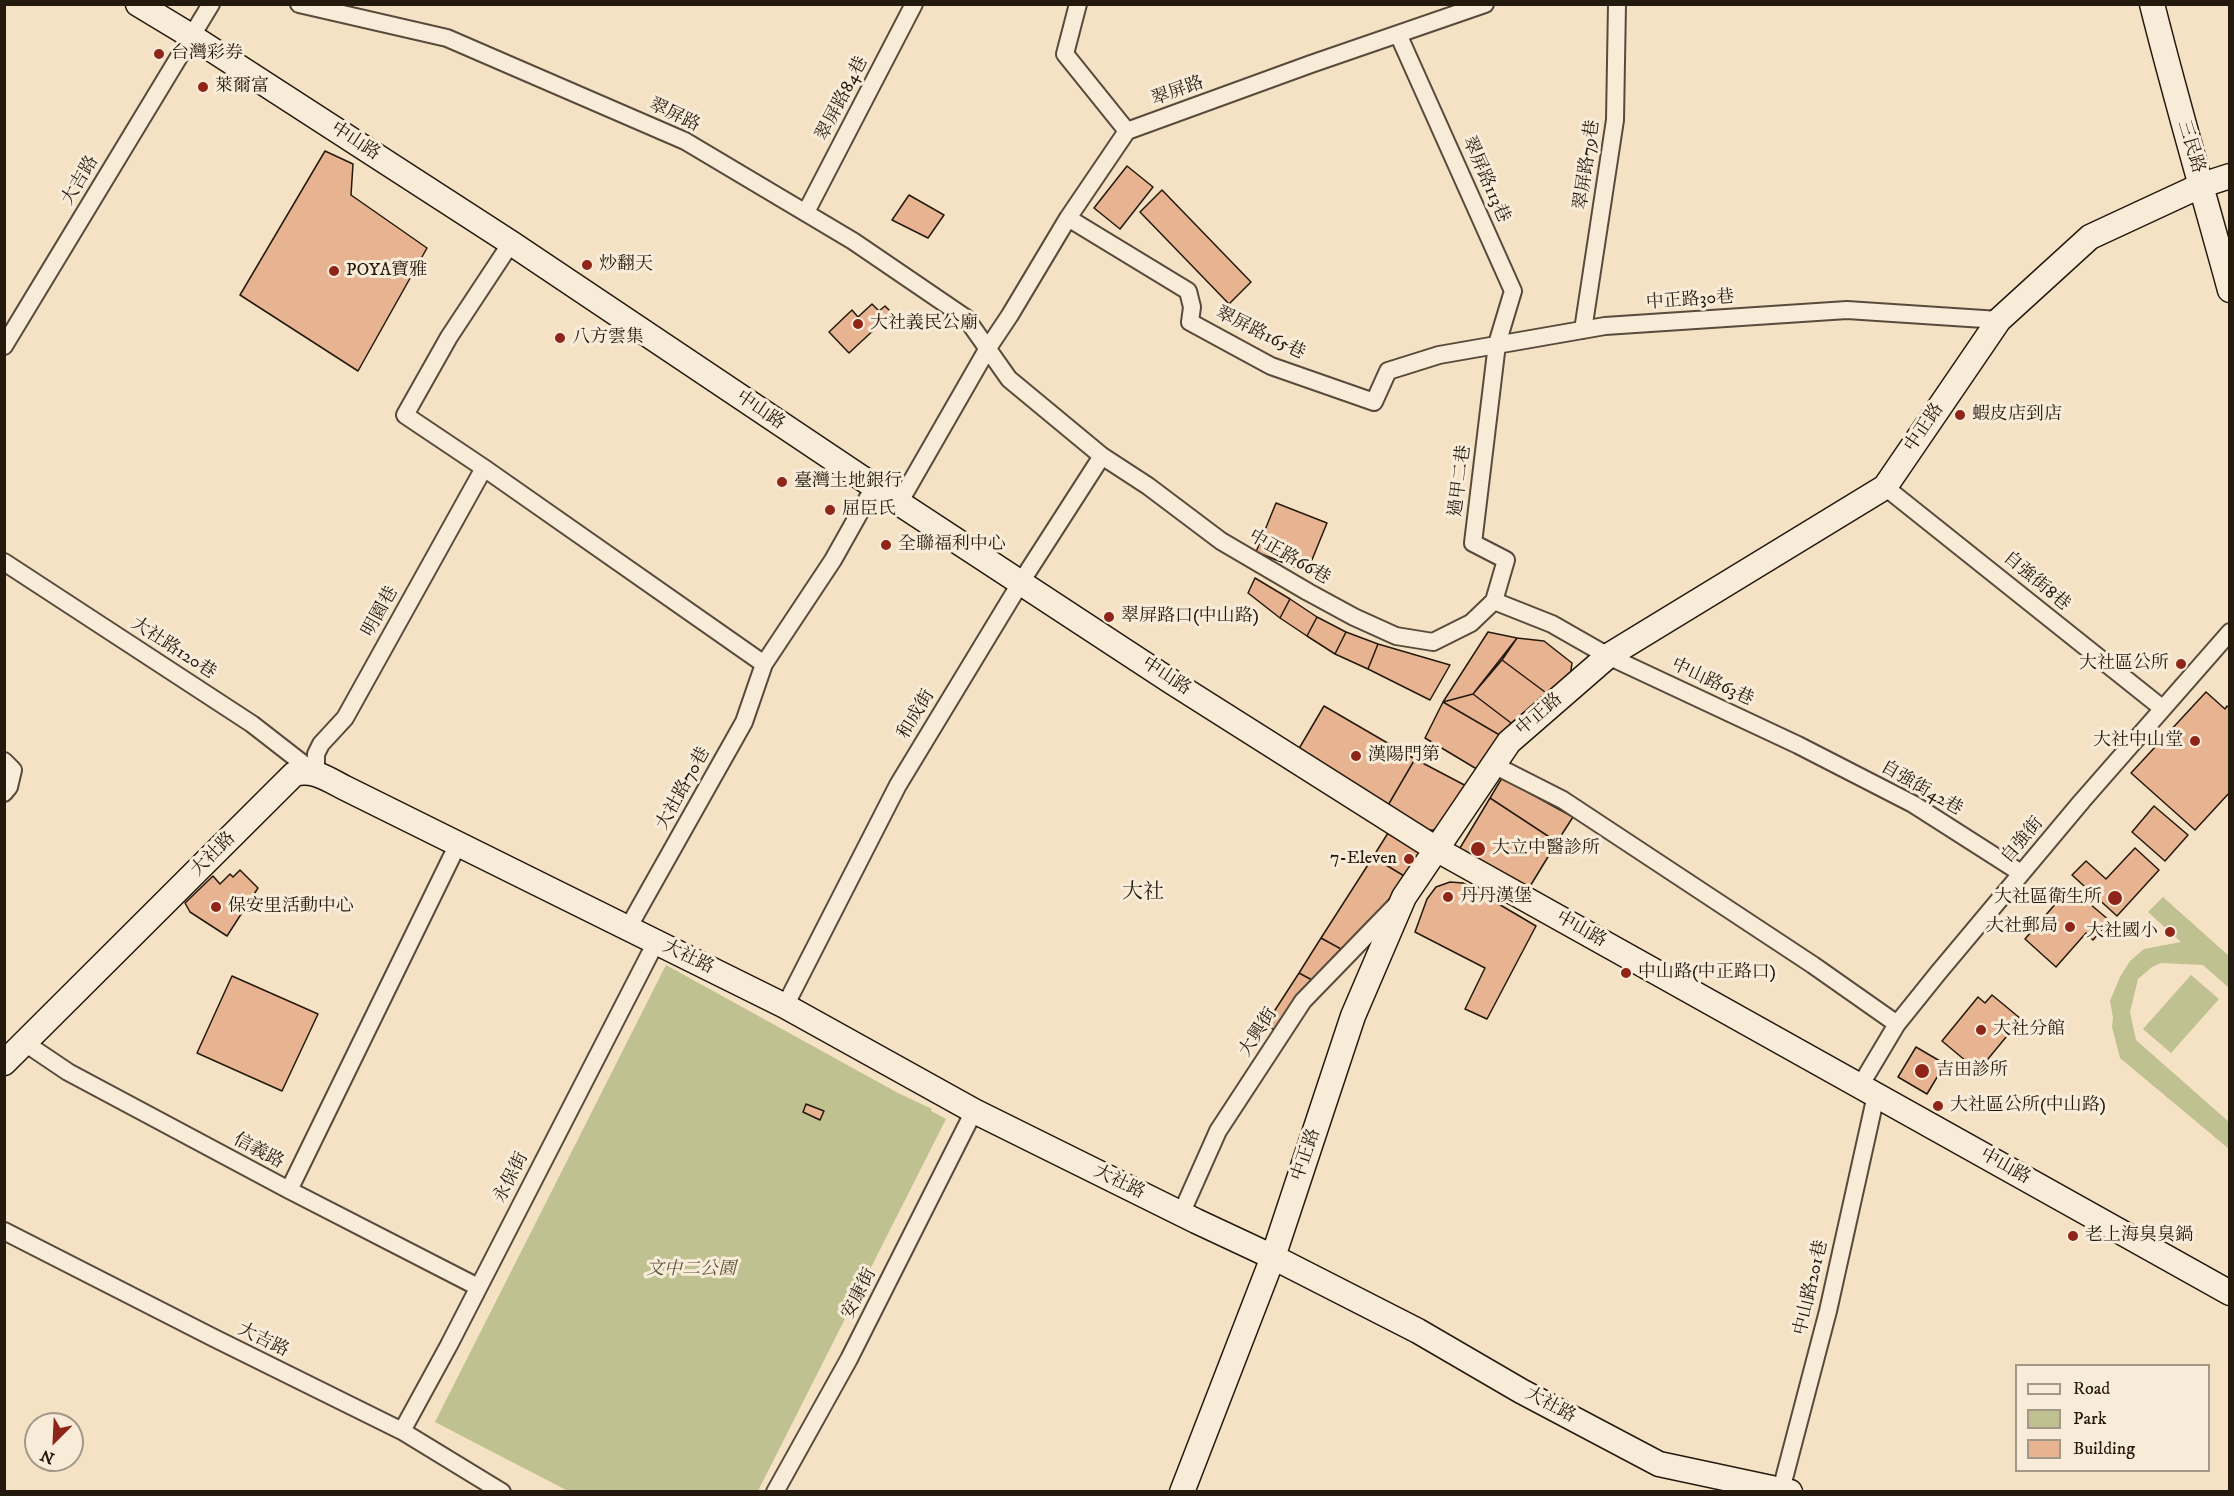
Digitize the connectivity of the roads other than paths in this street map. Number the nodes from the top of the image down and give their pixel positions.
1 (138, 4) edge
2 (211, 4) edge
3 (299, 4) edge
4 (914, 4) edge
5 (1078, 4) edge
6 (1485, 4) edge
7 (1617, 4) edge
8 (2152, 4) edge
9 (1398, 34) junction
10 (191, 36) junction
11 (1127, 131) junction
12 (2229, 176) edge
13 (2202, 185) junction
14 (806, 212) junction
15 (1068, 218) junction
16 (511, 243) junction
17 (2229, 290) edge
18 (1999, 320) junction
19 (1583, 330) junction
20 (1497, 344) junction
21 (4, 346) edge
22 (988, 348) junction
23 (1388, 371) joint
24 (1102, 456) junction
25 (484, 468) junction
26 (874, 487) junction
27 (1885, 487) junction
28 (899, 503) junction
29 (4, 562) edge
30 (1021, 582) junction
31 (1494, 601) junction
32 (2229, 632) edge
33 (1608, 656) junction
34 (764, 664) junction
35 (2162, 708) junction
36 (1798, 745) joint
37 (4, 761) edge
38 (1494, 765) junction
39 (316, 774) junction
40 (4, 793) edge
41 (458, 844) junction
42 (1436, 849) junction
43 (2021, 873) junction
44 (1404, 897) junction
45 (628, 928) junction
46 (656, 942) junction
47 (785, 1006) junction
48 (1897, 1024) junction
49 (25, 1043) junction
50 (4, 1063) edge
51 (1868, 1091) junction
52 (974, 1112) junction
53 (289, 1190) junction
54 (1181, 1214) junction
55 (4, 1231) edge
56 (1273, 1257) junction
57 (478, 1287) junction
58 (2229, 1293) edge
59 (402, 1431) junction
60 (1748, 1487) edge
61 (502, 1491) edge
62 (775, 1491) edge
63 (1182, 1491) edge
64 (1786, 1491) edge

1 - 10 main road, 中山路
2 - 10 street, 大吉路
3 - 14 street, 翠屏路
4 - 14 street, 翠屏路84巷
5 - 11 street
6 - 9 street, 翠屏路
7 - 19 street, 翠屏路79巷
8 - 13 main road, 三民路
9 - 11 street, 翠屏路
9 - 20 street, 翠屏路113巷
10 - 16 main road, 中山路
10 - 21 street, 大吉路
11 - 15 street
12 - 13 main road, 中正路
13 - 17 main road, 三民路
13 - 18 main road, 中正路
14 - 22 street, 翠屏路
15 - 22 street
15 - 23 street, 翠屏路165巷
16 - 25 street
16 - 26 main road, 中山路
18 - 19 street, 中正路30巷
18 - 27 main road, 中正路
19 - 20 street, 中正路30巷
20 - 23 street, 中正路30巷
20 - 31 street, 過甲二巷
22 - 24 street, 中正路66巷
22 - 28 street
24 - 30 street, 和成街
24 - 31 street, 中正路66巷
25 - 34 street
25 - 39 street, 明園巷
26 - 28 main road, 中山路
26 - 34 street, 大社路70巷
27 - 33 main road, 中正路
27 - 35 street, 自強街8巷
28 - 30 main road, 中山路
29 - 39 street, 大社路120巷
30 - 42 main road, 中山路
30 - 47 street, 和成街
31 - 33 street
32 - 35 street, 自強街
33 - 36 street, 中山路63巷
33 - 38 main road, 中正路
34 - 45 street, 大社路70巷
35 - 43 street, 自強街
36 - 43 street, 自強街42巷
37 - 40 street
38 - 42 main road, 中正路
38 - 48 street
39 - 41 main road, 大社路
39 - 49 main road, 大社路
41 - 45 main road, 大社路
41 - 53 street
42 - 44 main road, 中正路
42 - 51 main road, 中山路
43 - 48 street, 自強街
44 - 54 street, 大興街
44 - 56 main road, 中正路
45 - 46 main road, 大社路
46 - 47 main road, 大社路
46 - 57 street, 永保街
47 - 52 main road, 大社路
48 - 51 street, 自強街
49 - 50 main road, 大社路
49 - 53 street, 信義路
51 - 58 main road, 中山路
51 - 64 street, 中山路201巷
52 - 54 main road, 大社路
52 - 62 street, 安康街
53 - 57 street, 信義路
54 - 56 main road, 大社路
55 - 59 street, 大吉路
56 - 60 main road, 大社路
56 - 63 main road, 中正路
57 - 59 street, 永保街
59 - 61 street, 大吉路
60 - 64 main road, 大社路

